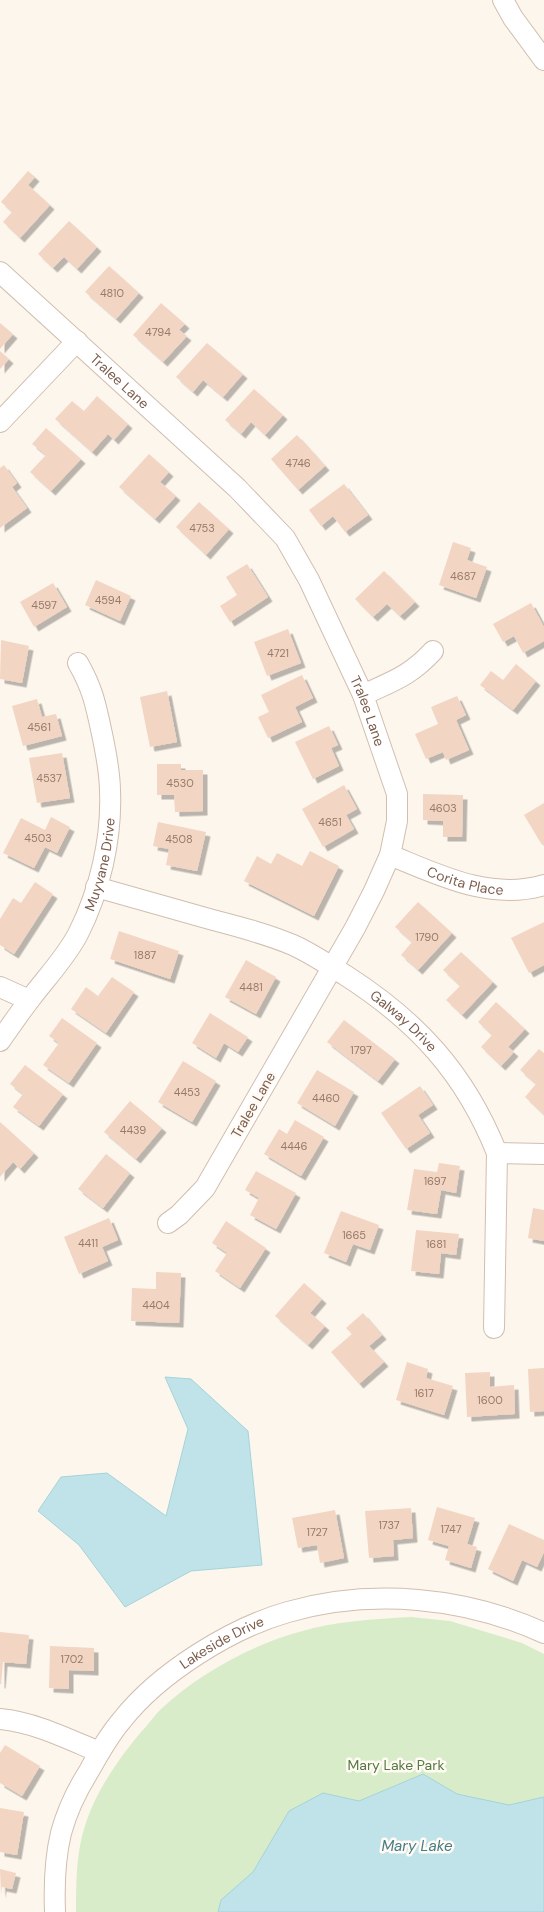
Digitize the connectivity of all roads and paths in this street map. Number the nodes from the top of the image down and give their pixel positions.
1 (503, 0) edge
2 (544, 60) edge
3 (0, 272) edge
4 (76, 341) junction
5 (0, 422) edge
6 (433, 651) dead end
7 (78, 663) dead end
8 (363, 694) junction
9 (390, 855) junction
10 (544, 884) edge
11 (96, 887) junction
12 (332, 967) junction
13 (0, 988) edge
14 (29, 1000) junction
15 (0, 1041) edge
16 (497, 1153) junction
17 (544, 1154) edge
18 (168, 1223) dead end
19 (494, 1328) dead end
20 (544, 1633) edge
21 (0, 1719) edge
22 (99, 1752) junction
23 (55, 1912) edge

1 - 2 street
3 - 4 street, Tralee Lane
4 - 5 street
4 - 8 street, Tralee Lane
6 - 8 street
7 - 11 street, Muyvane Drive
8 - 9 street, Tralee Lane
9 - 10 street, Corita Place
9 - 12 street, Tralee Lane
11 - 12 street, Galway Drive
11 - 14 street, Muyvane Drive
12 - 16 street, Galway Drive
12 - 18 street, Tralee Lane
13 - 14 street
14 - 15 street, Muyvane Drive
16 - 17 street
16 - 19 street, Galway Drive
20 - 22 street, Lakeside Drive
21 - 22 street
22 - 23 street, Lakeside Drive

